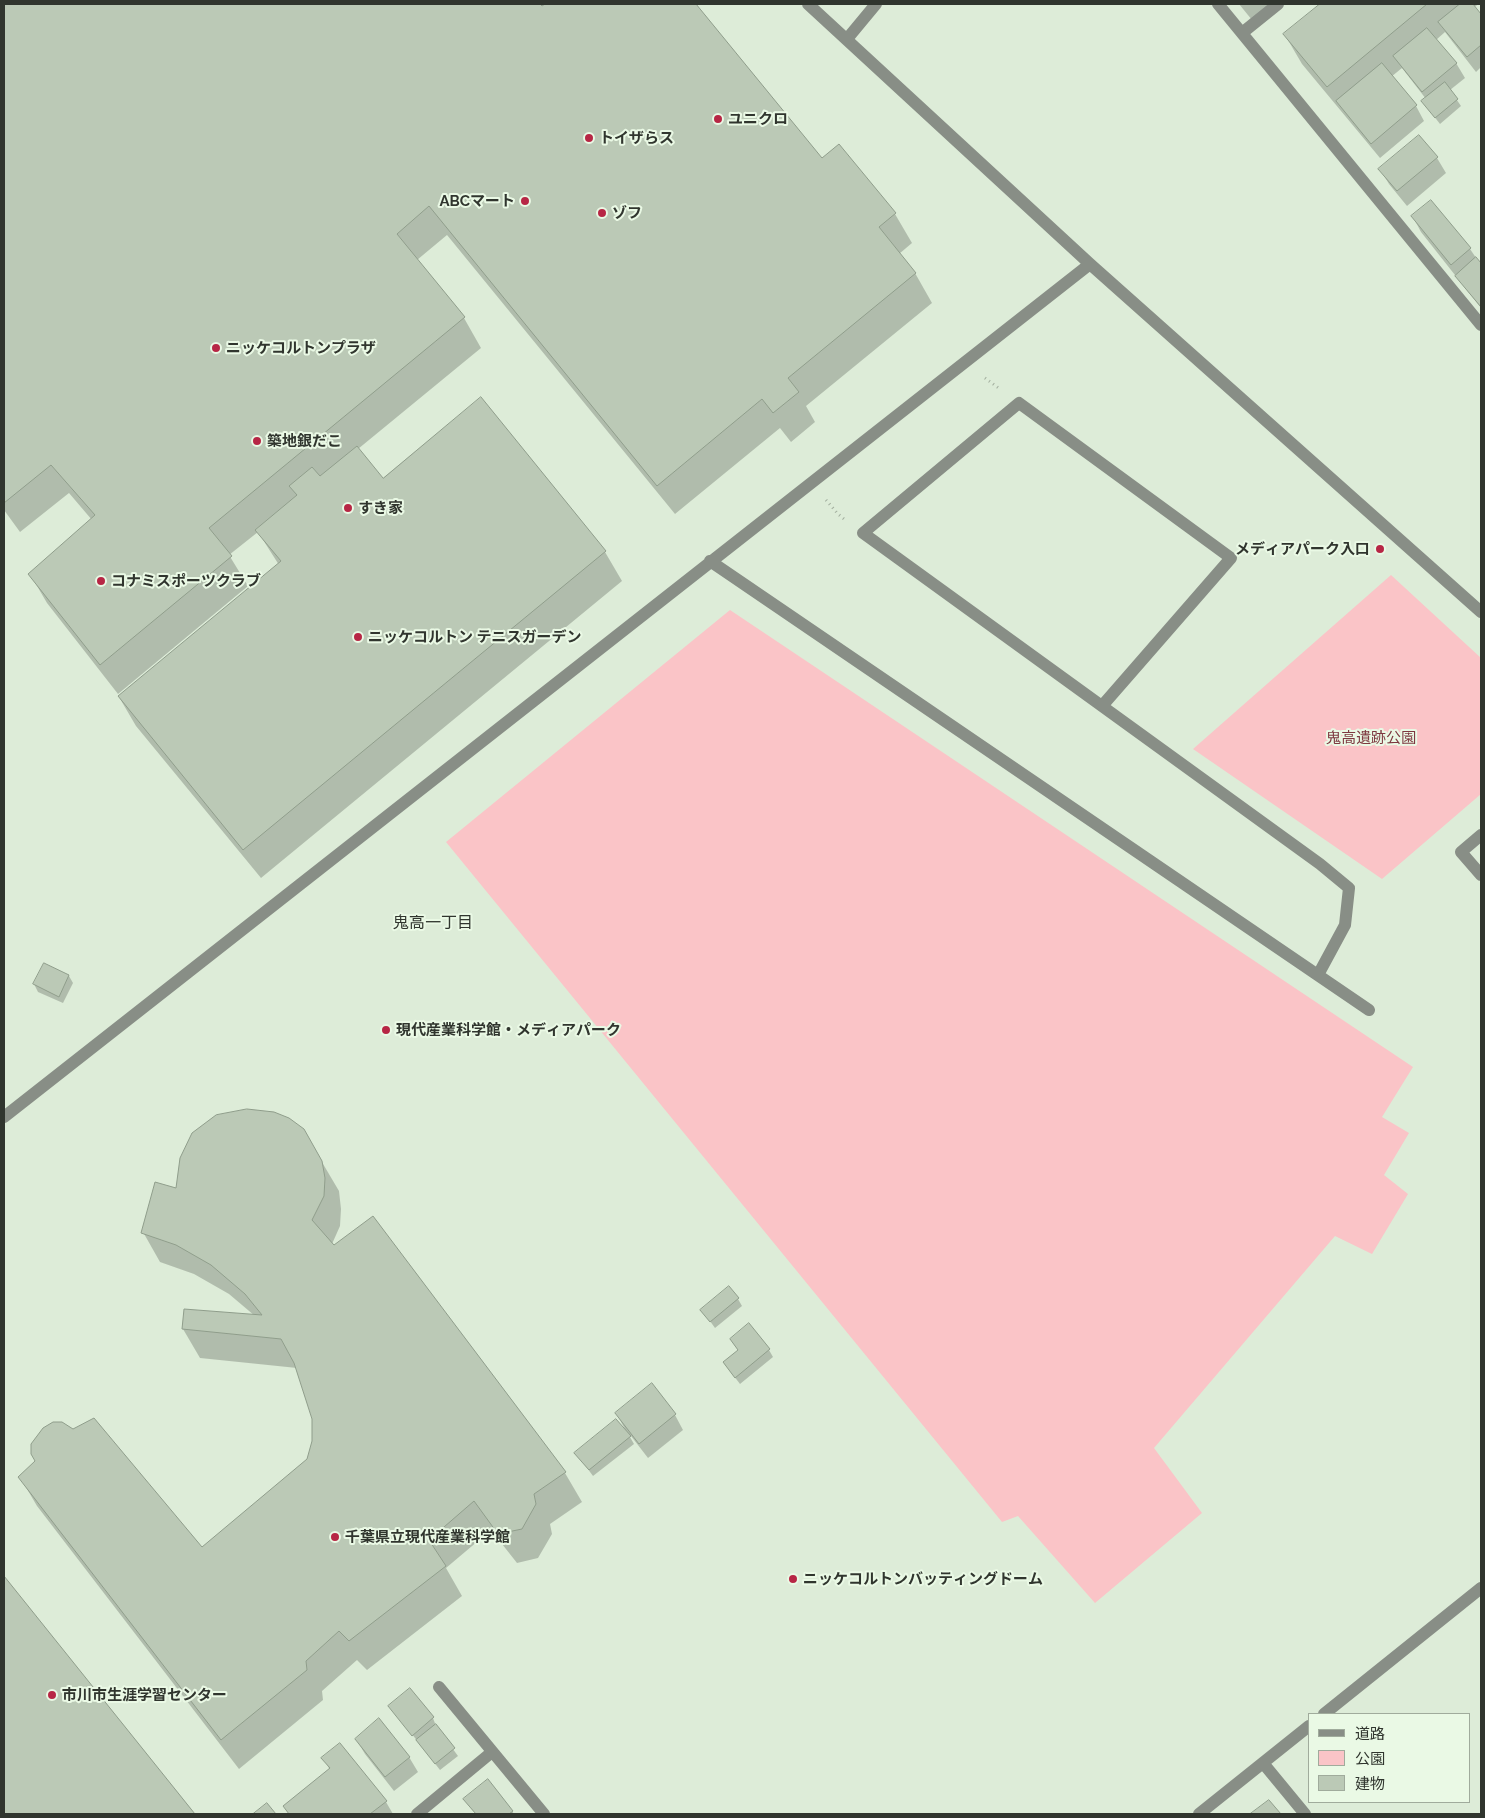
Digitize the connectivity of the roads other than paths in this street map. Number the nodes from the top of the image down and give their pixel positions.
1 (808, 4) edge
2 (876, 4) edge
3 (1218, 4) edge
4 (1278, 4) edge
5 (1242, 33) junction
6 (847, 40) junction
7 (1090, 264) junction
8 (1481, 325) edge
9 (710, 561) junction
10 (1481, 612) edge
11 (1102, 706) junction
12 (1481, 835) edge
13 (1481, 875) edge
14 (1318, 975) junction
15 (1370, 1010) dead end
16 (4, 1117) edge
17 (1481, 1588) edge
18 (439, 1687) dead end
19 (1325, 1713) edge
20 (1308, 1727) edge
21 (492, 1752) junction
22 (1263, 1763) junction
23 (417, 1814) edge
24 (544, 1814) edge
25 (1198, 1814) edge
26 (1305, 1814) edge

1 - 6 street
2 - 6 street
3 - 5 street
4 - 5 street
5 - 8 street
6 - 7 street
7 - 9 street
7 - 10 street
9 - 14 street
9 - 16 street
11 - 11 street
11 - 14 street
12 - 13 street
14 - 15 street
17 - 19 street
18 - 21 street
20 - 22 street
21 - 23 street
21 - 24 street
22 - 25 street
22 - 26 street

